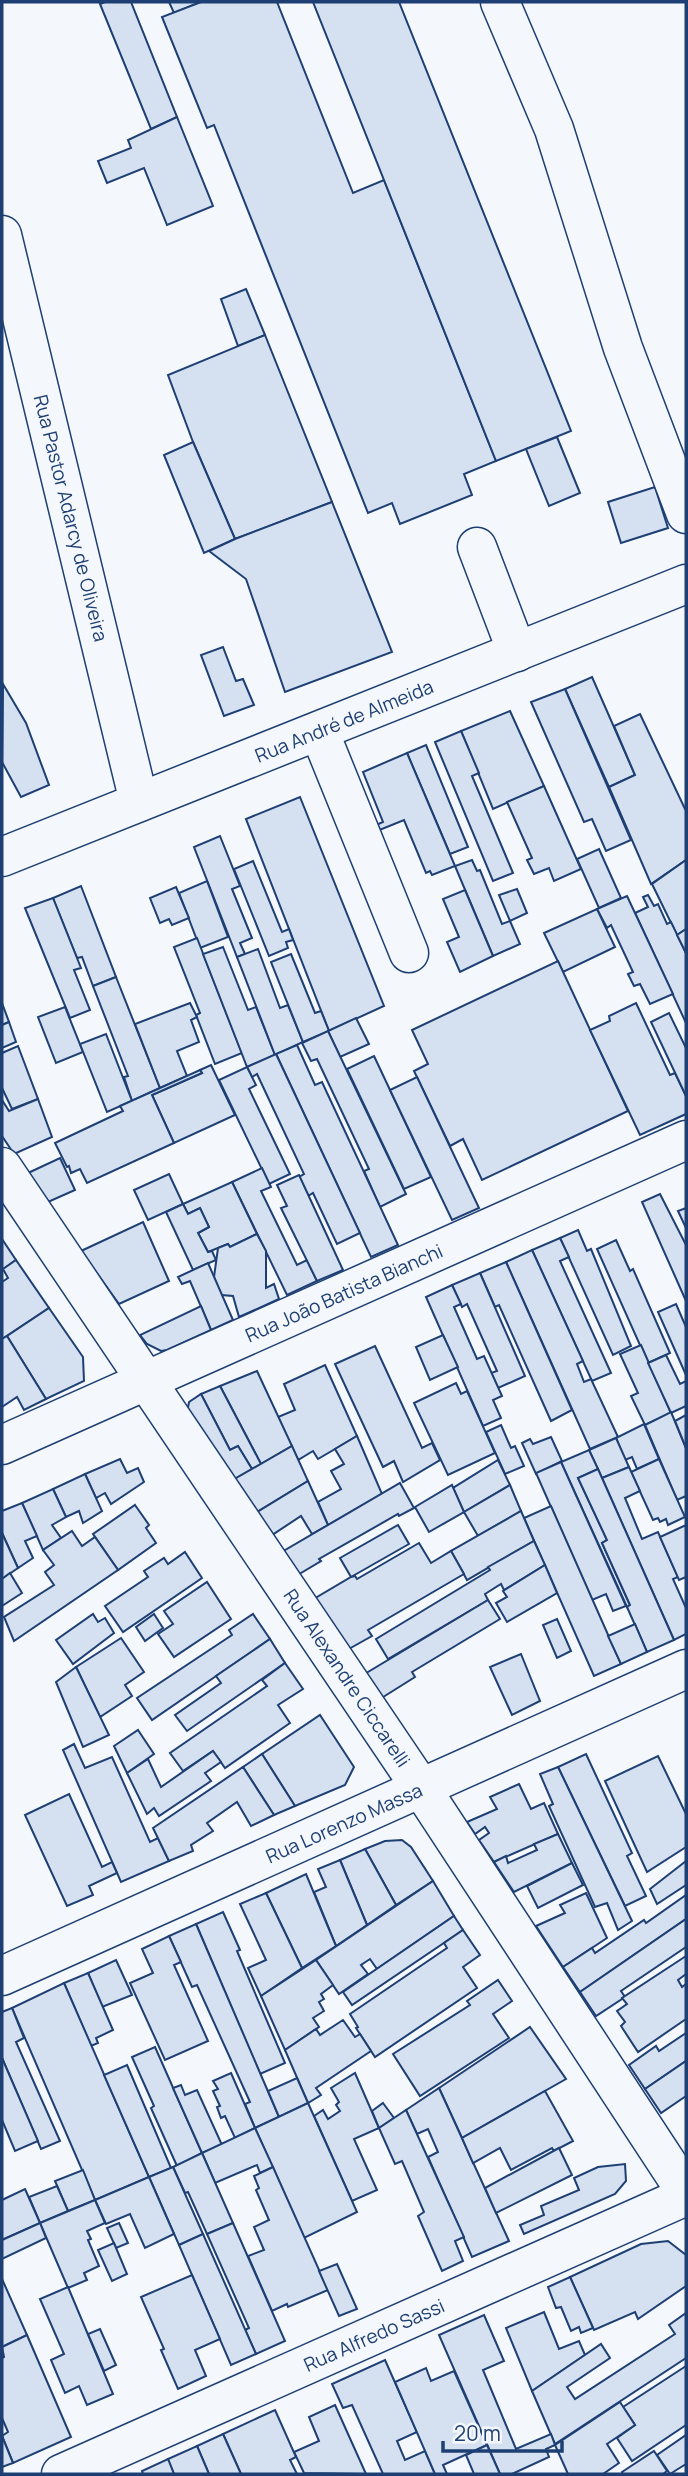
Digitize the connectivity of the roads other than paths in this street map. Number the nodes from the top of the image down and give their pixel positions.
1 (500, 2) edge
2 (2, 235) edge
3 (686, 514) edge
4 (477, 547) dead end
5 (686, 584) edge
6 (517, 652) junction
7 (319, 731) junction
8 (139, 802) junction
9 (2, 857) edge
10 (409, 953) dead end
11 (686, 1140) edge
12 (2, 1167) edge
13 (147, 1381) junction
14 (2, 1445) edge
15 (686, 1668) edge
16 (421, 1788) junction
17 (2, 1976) edge
18 (686, 2194) edge
19 (61, 2474) edge

1 - 3 street
2 - 8 street, Rua Pastor Adarcy de Oliveira
4 - 6 street
5 - 6 street, Rua André de Almeida
6 - 7 street, Rua André de Almeida
7 - 8 street, Rua André de Almeida
7 - 10 street
8 - 9 street, Rua André de Almeida
11 - 13 street, Rua João Batista Bianchi
12 - 13 street, Rua Alexandre Ciccarelli
13 - 14 street, Rua João Batista Bianchi
13 - 16 street, Rua Alexandre Ciccarelli
15 - 16 street, Rua Lorenzo Massa
16 - 17 street, Rua Lorenzo Massa
16 - 18 street, Rua Alexandre Ciccarelli
18 - 19 street, Rua Alfredo Sassi

